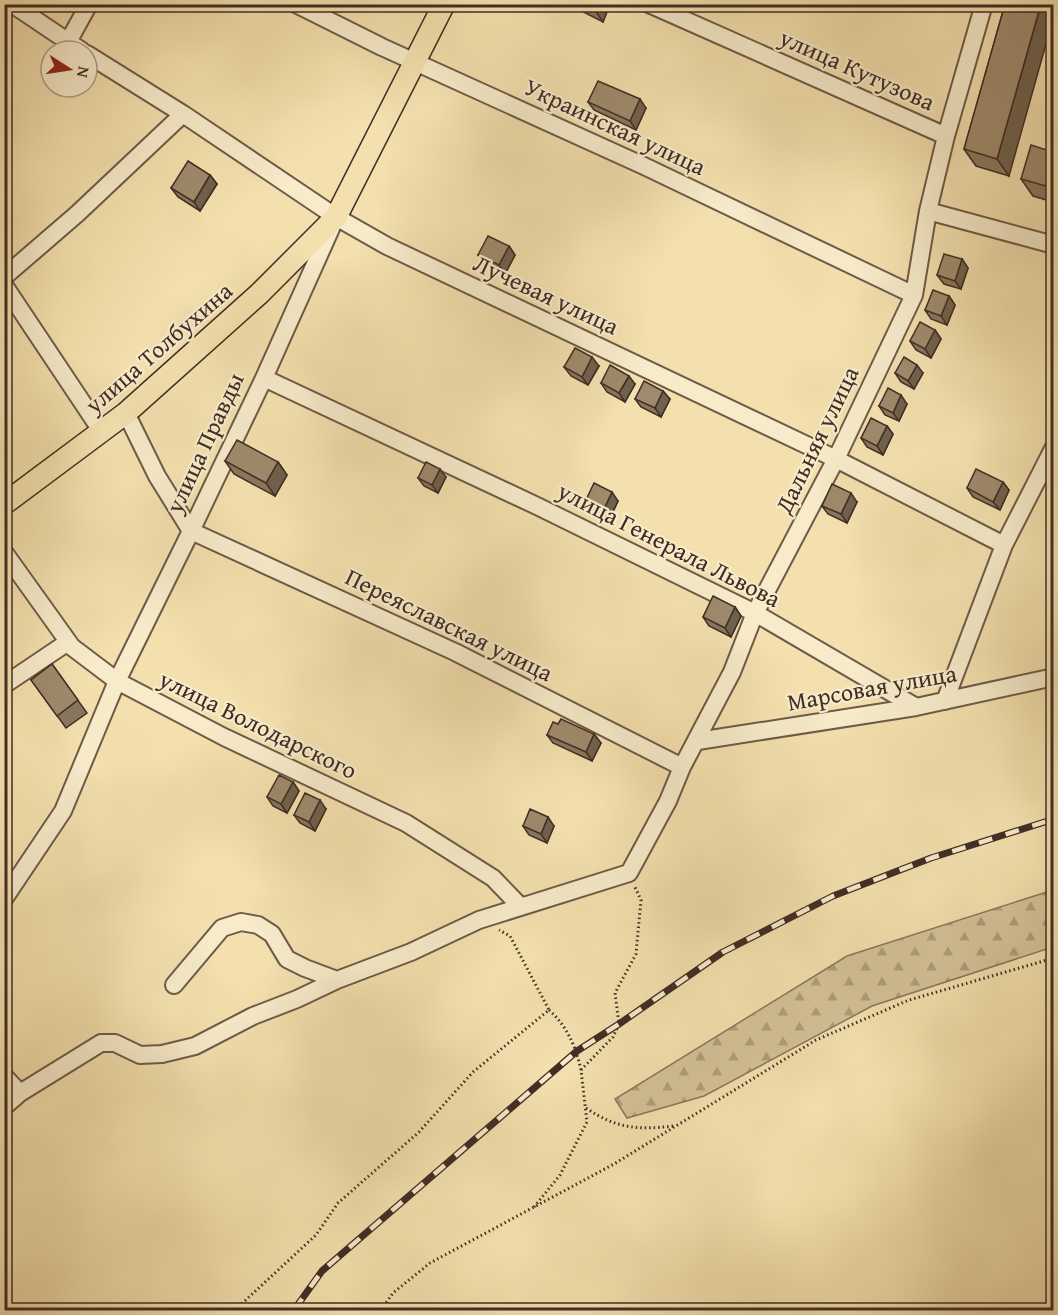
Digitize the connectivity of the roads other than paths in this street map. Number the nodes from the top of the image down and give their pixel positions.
1 (12, 4) edge
2 (88, 4) edge
3 (296, 4) edge
4 (444, 4) edge
5 (649, 4) edge
6 (984, 4) edge
7 (63, 39) edge
8 (77, 39) edge
9 (99, 62) edge
10 (416, 62) junction
11 (183, 114) junction
12 (946, 135) junction
13 (928, 212) junction
14 (336, 217) junction
15 (1053, 245) edge
16 (4, 278) edge
17 (4, 285) edge
18 (914, 295) junction
19 (264, 378) junction
20 (126, 413) junction
21 (102, 432) junction
22 (1053, 448) edge
23 (836, 459) junction
24 (4, 504) edge
25 (191, 531) junction
26 (1004, 545) junction
27 (4, 552) edge
28 (755, 613) junction
29 (68, 642) junction
30 (1053, 677) edge
31 (117, 681) junction
32 (4, 685) edge
33 (945, 701) junction
34 (916, 707) junction
35 (698, 741) junction
36 (682, 767) junction
37 (4, 899) edge
38 (520, 906) junction
39 (337, 980) junction
40 (174, 985) dead end
41 (4, 1076) edge
42 (20, 1093) junction
43 (4, 1107) edge

1 - 7 street
2 - 8 street
3 - 10 street, Украинская улица
4 - 10 main road, улица Правды
5 - 12 street, улица Кутузова
6 - 12 street, Дальняя улица
9 - 11 street, Лучевая улица
10 - 14 main road, улица Правды
10 - 18 street, Украинская улица
11 - 14 street, Лучевая улица
11 - 16 street
12 - 13 street, Дальняя улица
13 - 15 street
13 - 18 street, Дальняя улица
14 - 19 street, улица Правды
14 - 20 main road, улица Толбухина
14 - 23 street, Лучевая улица
17 - 21 street
18 - 23 street, Дальняя улица
19 - 25 street, улица Правды
19 - 28 street, улица Генерала Львова
20 - 21 main road, улица Толбухина
20 - 25 street
21 - 24 main road, улица Толбухина
22 - 26 street
23 - 26 street, Лучевая улица
23 - 28 street, Дальняя улица
25 - 31 street, улица Правды
25 - 36 street, Переяславская улица
26 - 33 street
27 - 29 street, улица Володарского
28 - 34 street, улица Генерала Львова
28 - 35 street, Дальняя улица
29 - 31 street, улица Володарского
29 - 32 street
30 - 33 street, Марсовая улица
31 - 37 street, улица Правды
31 - 38 street, улица Володарского
33 - 34 street, Марсовая улица
34 - 35 street, Марсовая улица
35 - 36 street, Дальняя улица
36 - 38 street, Дальняя улица
38 - 39 street
39 - 40 street
39 - 42 street
41 - 42 street
42 - 43 street

